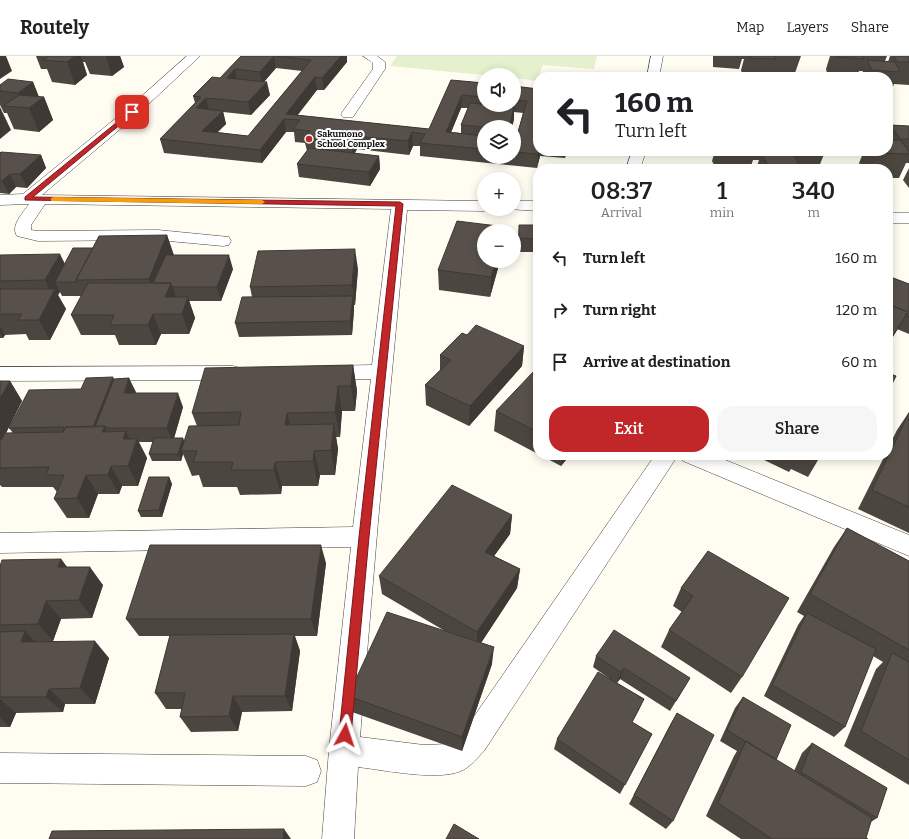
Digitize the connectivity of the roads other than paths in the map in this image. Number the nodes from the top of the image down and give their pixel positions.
1 (194, 56) edge
2 (369, 56) edge
3 (657, 56) edge
4 (654, 72) edge
5 (348, 114) dead end
6 (34, 199) junction
7 (0, 200) edge
8 (400, 204) junction
9 (477, 206) edge
10 (521, 206) edge
11 (533, 206) edge
12 (893, 218) edge
13 (909, 218) edge
14 (223, 241) dead end
15 (382, 372) junction
16 (254, 373) edge
17 (310, 373) edge
18 (0, 374) edge
19 (664, 460) edge
20 (703, 460) edge
21 (364, 537) junction
22 (0, 543) edge
23 (909, 546) edge
24 (344, 750) junction
25 (0, 768) edge
26 (306, 771) dead end
27 (338, 839) edge

1 - 6 street
2 - 5 street
3 - 4 street
6 - 7 street
6 - 8 street
6 - 14 street
8 - 9 street
8 - 15 street
10 - 11 street
12 - 13 street
15 - 17 street
15 - 21 street
16 - 18 street
19 - 24 street
20 - 23 street
21 - 22 street
21 - 24 street
24 - 27 street
25 - 26 street

